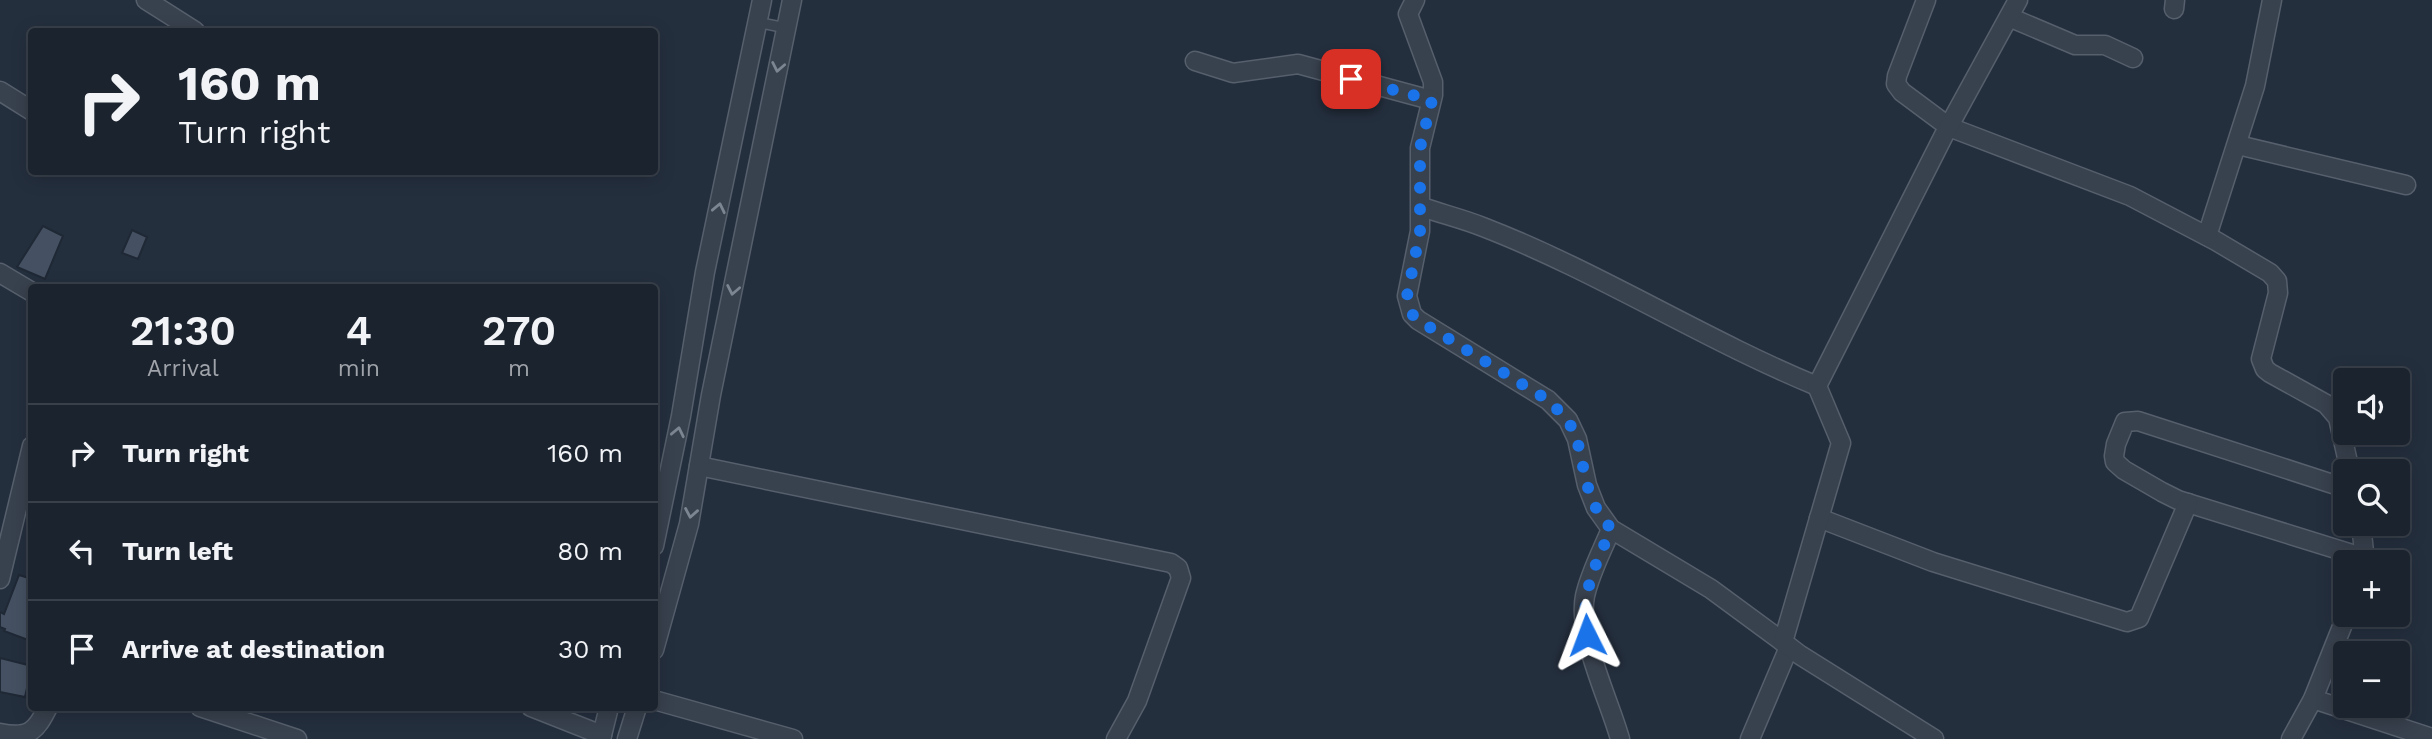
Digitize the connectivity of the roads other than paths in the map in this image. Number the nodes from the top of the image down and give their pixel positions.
1 (146, 0) edge
2 (762, 0) edge
3 (792, 0) edge
4 (1415, 0) edge
5 (1926, 0) edge
6 (2018, 0) edge
7 (2272, 0) edge
8 (2009, 17) junction
9 (757, 22) junction
10 (189, 28) edge
11 (786, 28) junction
12 (2133, 58) dead end
13 (1195, 61) dead end
14 (0, 91) edge
15 (1432, 100) junction
16 (28, 108) edge
17 (1949, 127) junction
18 (2238, 145) junction
19 (2406, 185) dead end
20 (1422, 207) junction
21 (2207, 236) junction
22 (0, 273) edge
23 (28, 290) edge
24 (1817, 386) junction
25 (2347, 459) edge
26 (28, 463) edge
27 (699, 466) junction
28 (2333, 484) edge
29 (2189, 503) junction
30 (1819, 518) junction
31 (658, 521) edge
32 (1611, 529) junction
33 (2334, 550) edge
34 (0, 579) edge
35 (2342, 627) edge
36 (658, 636) edge
37 (1786, 645) junction
38 (2313, 699) junction
39 (658, 701) edge
40 (46, 711) edge
41 (212, 711) edge
42 (540, 711) edge
43 (609, 711) edge
44 (636, 711) edge
45 (0, 733) edge
46 (602, 737) edge
47 (2432, 738) edge
48 (297, 739) edge
49 (627, 739) edge
50 (793, 739) edge
51 (1116, 739) edge
52 (1620, 739) edge
53 (1750, 739) edge
54 (1934, 739) edge
55 (2291, 739) edge

1 - 10 street
2 - 9 street
3 - 11 street
4 - 15 street
5 - 17 street
6 - 8 street
7 - 18 street
8 - 12 street
8 - 17 street
9 - 11 lane
31 -> 9 street
11 -> 27 street
13 - 15 street
14 - 16 street
15 - 20 street
17 - 21 street
17 - 24 street
18 - 19 street
18 - 21 street
20 - 24 street
20 - 32 street
21 - 25 street
22 - 23 street
24 - 30 street
26 - 34 street
27 -> 36 street
27 - 51 street
28 - 29 street
29 - 30 street
29 - 33 street
30 - 37 street
32 - 37 street
32 - 52 street
35 - 38 street
37 - 53 street
37 - 54 street
38 - 47 street
38 - 55 street
39 - 50 street
40 - 45 street
41 - 48 street
42 - 46 street
43 - 46 street
44 - 49 street

